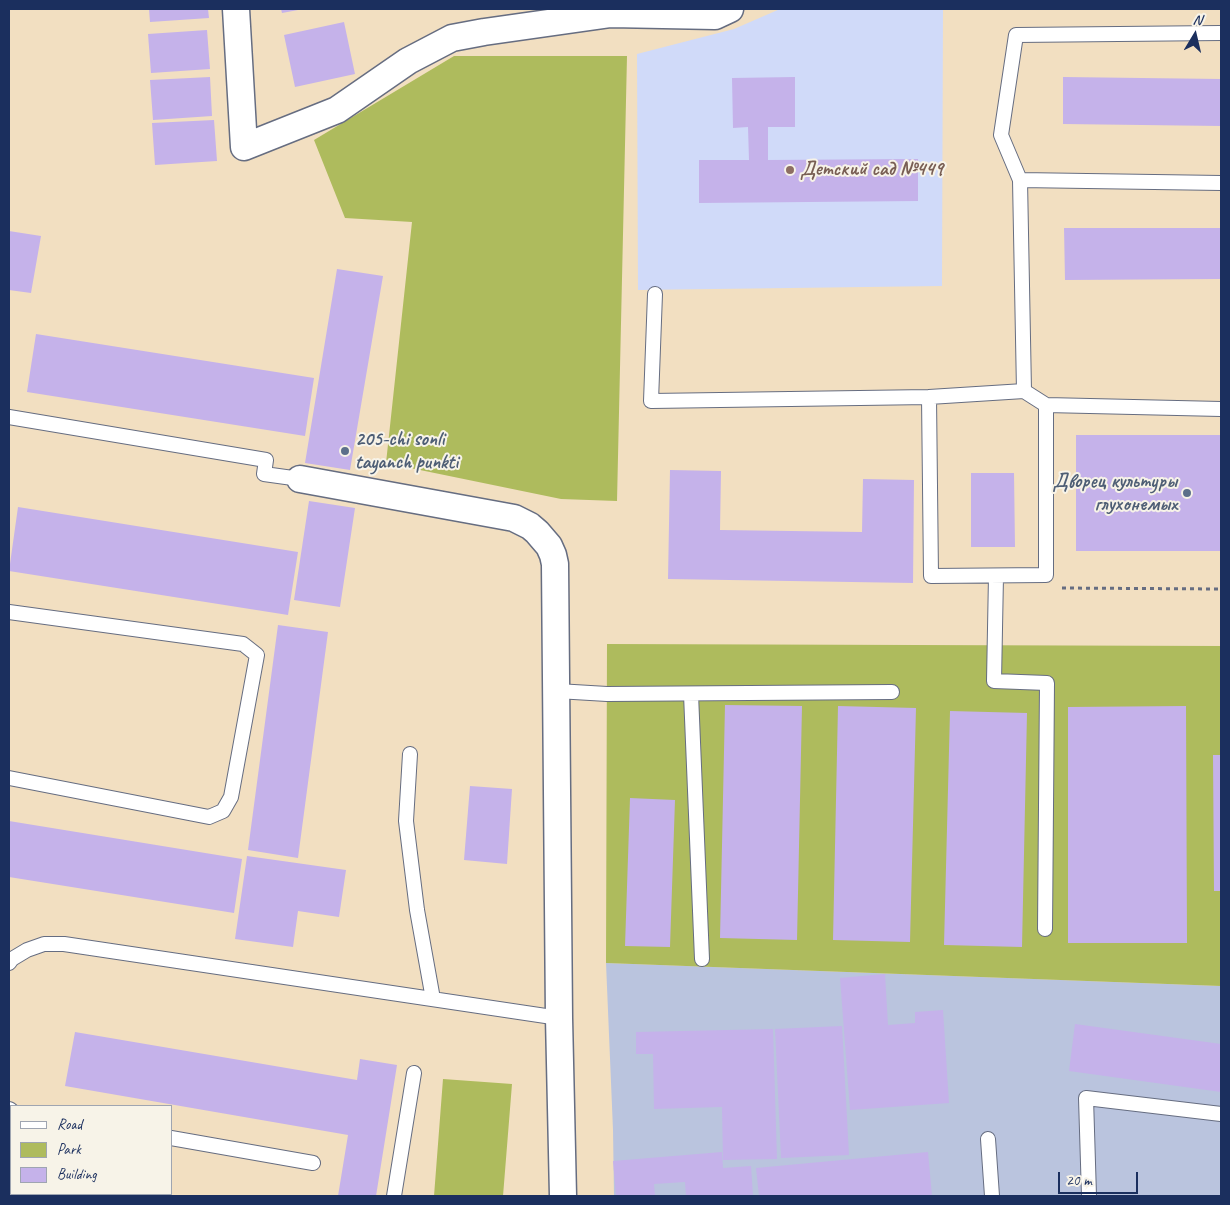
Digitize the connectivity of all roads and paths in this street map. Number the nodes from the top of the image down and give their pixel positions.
1 (236, 9) edge
2 (730, 9) edge
3 (1221, 33) edge
4 (1020, 180) junction
5 (1221, 182) edge
6 (655, 294) dead end
7 (1024, 391) junction
8 (928, 397) junction
9 (1046, 405) junction
10 (1221, 409) edge
11 (9, 417) edge
12 (300, 479) joint
13 (996, 576) junction
14 (1054, 588) dead end
15 (1221, 589) edge
16 (9, 612) edge
17 (557, 691) junction
18 (892, 692) dead end
19 (691, 694) junction
20 (410, 754) dead end
21 (9, 778) edge
22 (1045, 930) dead end
23 (702, 959) dead end
24 (9, 963) edge
25 (433, 999) junction
26 (559, 1018) junction
27 (414, 1073) dead end
28 (1221, 1114) edge
29 (172, 1138) edge
30 (988, 1139) dead end
31 (313, 1163) dead end
32 (394, 1196) edge
33 (564, 1196) edge
34 (992, 1196) edge
35 (1089, 1196) edge

1 - 2 street
3 - 4 lane
4 - 5 lane
4 - 7 lane
6 - 8 lane
7 - 8 lane
7 - 9 lane
8 - 13 lane
9 - 10 lane
9 - 13 lane
11 - 12 lane
12 - 17 street
13 - 22 lane
14 - 15 path
16 - 21 lane
17 - 19 lane
17 - 26 street
18 - 19 lane
19 - 23 lane
20 - 25 lane
24 - 25 lane
25 - 26 lane
26 - 33 street
27 - 32 lane
28 - 35 lane
29 - 31 lane
30 - 34 lane

